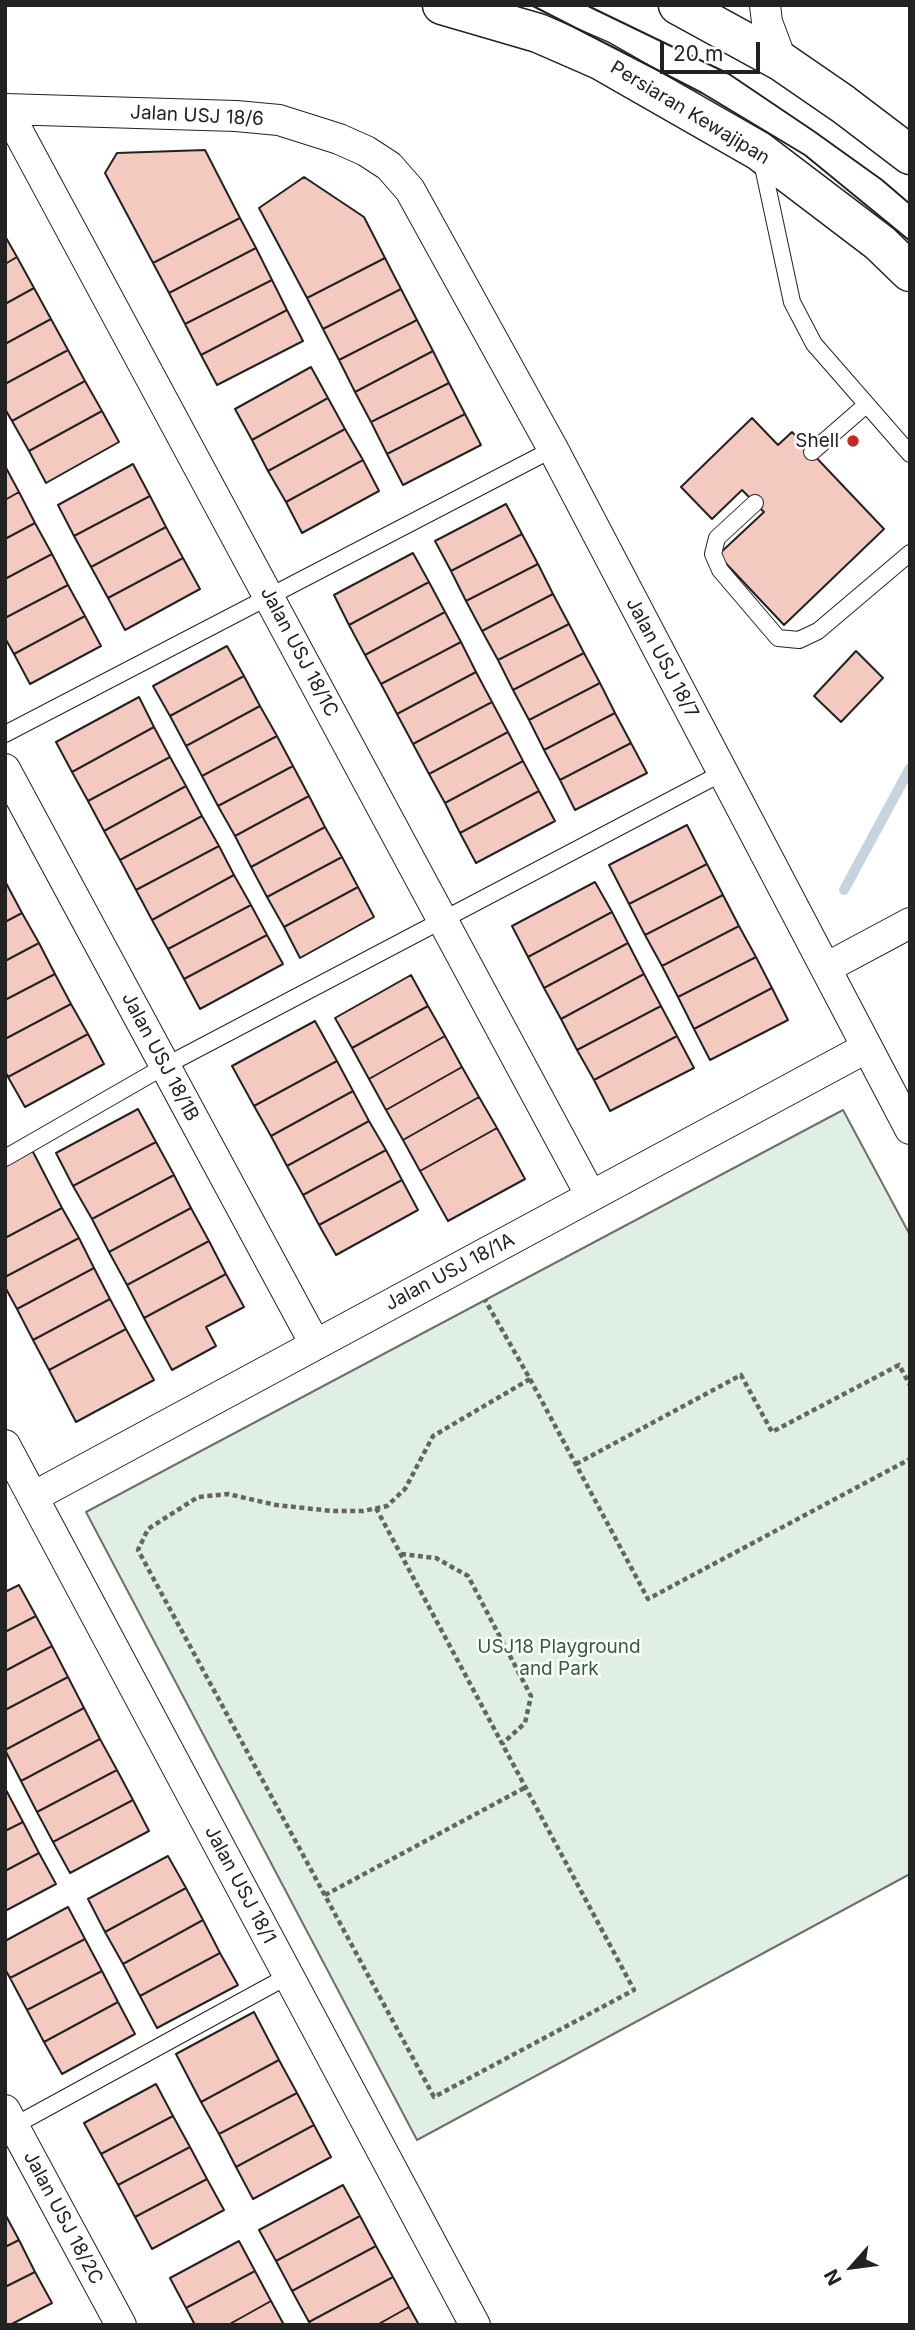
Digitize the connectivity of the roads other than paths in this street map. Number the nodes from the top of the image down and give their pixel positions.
1 (442, 5) edge
2 (678, 5) edge
3 (765, 5) edge
4 (782, 62) junction
5 (6, 109) edge
6 (760, 151) junction
7 (910, 155) edge
8 (410, 190) joint
9 (910, 272) edge
10 (866, 405) junction
11 (552, 449) junction
12 (812, 452) dead end
13 (910, 454) edge
14 (755, 503) dead end
15 (910, 552) edge
16 (269, 597) junction
17 (5, 734) edge
18 (5, 769) edge
19 (722, 773) junction
20 (443, 920) junction
21 (910, 923) edge
22 (826, 968) junction
23 (866, 1048) junction
24 (165, 1066) junction
25 (910, 1129) edge
26 (5, 1158) edge
27 (591, 1196) junction
28 (315, 1344) junction
29 (5, 1445) edge
30 (33, 1497) junction
31 (288, 1976) junction
32 (8, 2123) edge
33 (121, 2325) edge
34 (475, 2325) edge

1 - 6 main road, Persiaran Kewajipan
2 - 4 main road
3 - 4 street
4 - 7 main road
5 - 8 street, Jalan USJ 18/6
5 - 16 street, Jalan USJ 18/1C
6 - 9 main road, Persiaran Kewajipan
6 - 10 lane
8 - 11 street, Jalan USJ 18/7
10 - 12 lane
10 - 13 lane
11 - 16 lane
11 - 19 street, Jalan USJ 18/7
14 - 15 lane
16 - 17 lane
16 - 20 street, Jalan USJ 18/1C
18 - 24 street, Jalan USJ 18/1B
19 - 20 lane
19 - 22 street, Jalan USJ 18/7
20 - 24 lane
20 - 27 street, Jalan USJ 18/1C
21 - 22 street
22 - 23 street, Jalan USJ 18/7
23 - 25 street, Jalan USJ 18/7
23 - 27 street, Jalan USJ 18/1A
24 - 26 lane
24 - 28 street, Jalan USJ 18/1B
27 - 28 street, Jalan USJ 18/1A
28 - 30 street, Jalan USJ 18/1A
29 - 30 street, Jalan USJ 18/1
30 - 31 street, Jalan USJ 18/1
31 - 32 lane
31 - 34 street, Jalan USJ 18/1
32 - 33 street, Jalan USJ 18/2C

